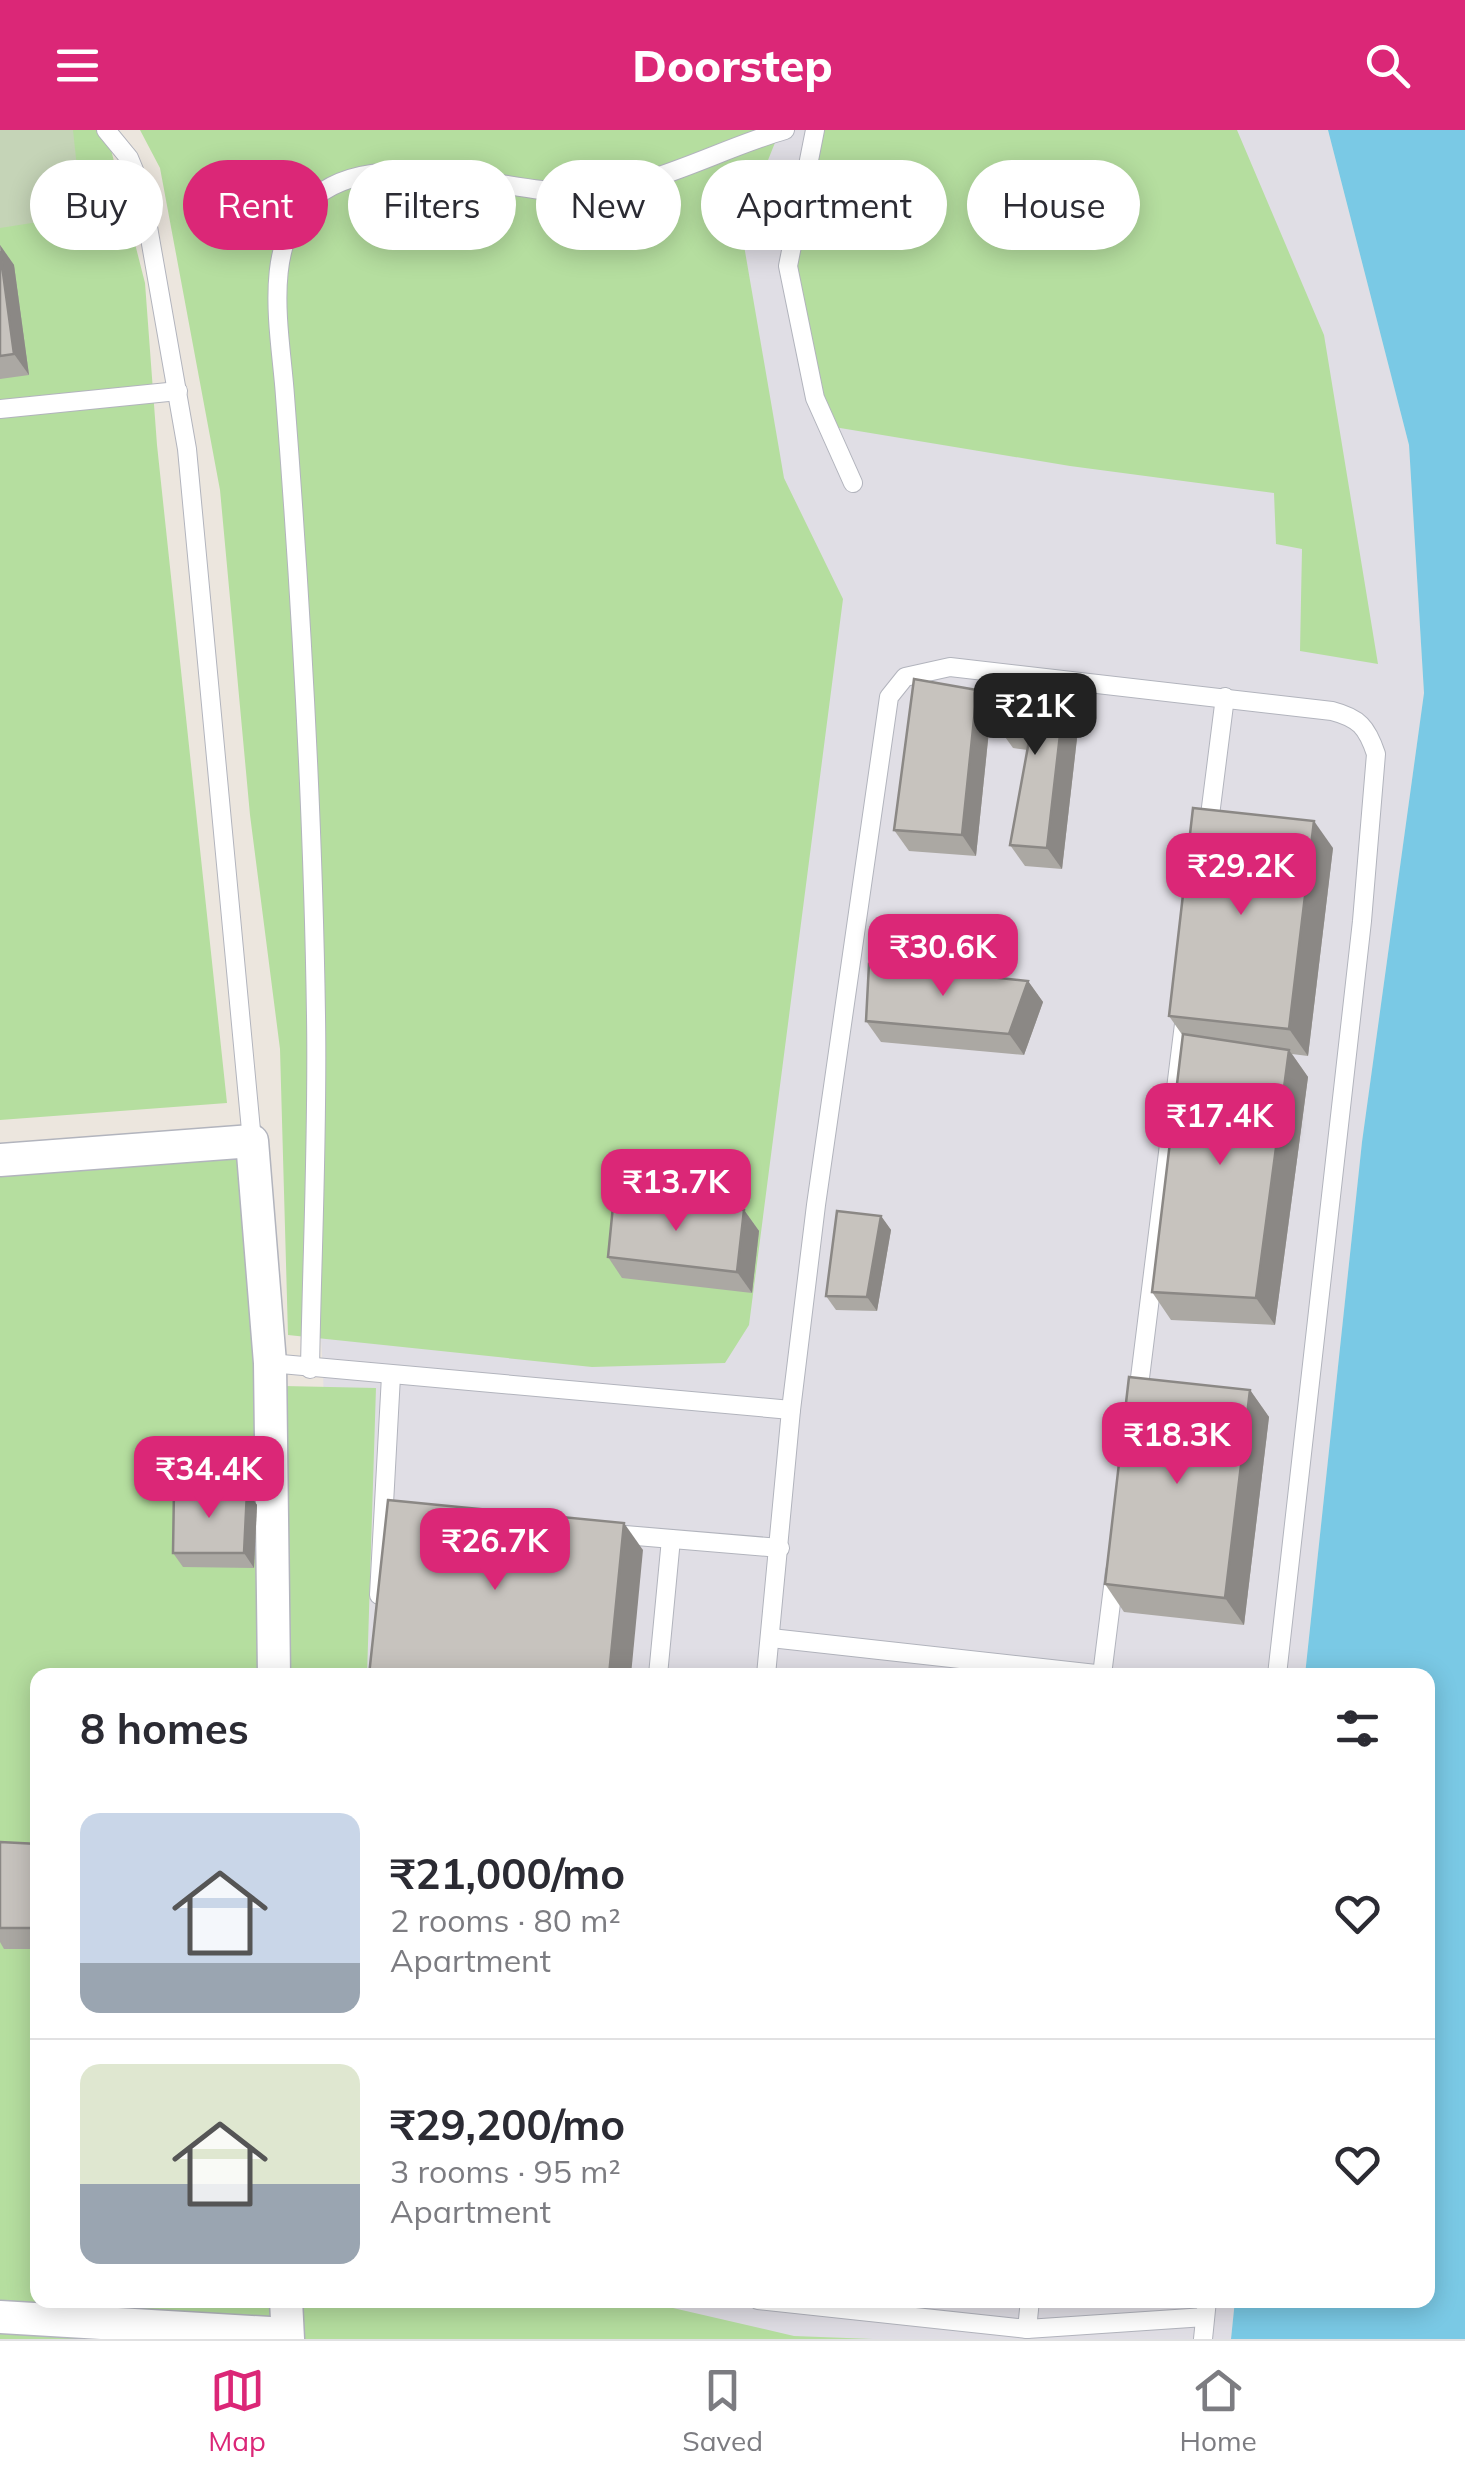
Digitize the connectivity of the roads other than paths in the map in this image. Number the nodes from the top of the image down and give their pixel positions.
1 (106, 130) edge
2 (786, 130) edge
3 (816, 130) edge
4 (178, 392) junction
5 (0, 410) edge
6 (853, 483) dead end
7 (1225, 697) junction
8 (1205, 853) edge
9 (1188, 990) edge
10 (252, 1141) junction
11 (0, 1160) edge
12 (270, 1363) junction
13 (310, 1369) junction
14 (391, 1376) junction
15 (791, 1410) junction
16 (1134, 1420) edge
17 (595, 1532) edge
18 (672, 1540) junction
19 (780, 1548) junction
20 (1117, 1557) edge
21 (377, 1621) edge
22 (771, 1638) junction
23 (274, 1668) edge
24 (659, 1668) edge
25 (767, 1668) edge
26 (1040, 1668) edge
27 (1104, 1668) edge
28 (1278, 1668) edge
29 (286, 2308) edge
30 (832, 2308) edge
31 (1029, 2308) edge
32 (1206, 2308) edge
33 (0, 2317) edge
34 (1027, 2329) junction
35 (287, 2336) edge
36 (1203, 2339) edge

1 - 4 lane
2 - 13 lane
3 - 6 lane
4 - 5 lane
4 - 10 lane
7 - 8 lane
7 - 15 lane
7 - 28 lane
9 - 16 lane
10 - 11 street
10 - 12 street
12 - 13 lane
12 - 23 street
13 - 14 lane
14 - 15 lane
14 - 21 lane
15 - 19 lane
17 - 18 lane
18 - 19 lane
18 - 24 lane
19 - 22 lane
20 - 27 lane
22 - 25 lane
22 - 26 lane
29 - 35 street
30 - 34 lane
31 - 34 lane
32 - 34 lane
32 - 36 lane
33 - 35 street

